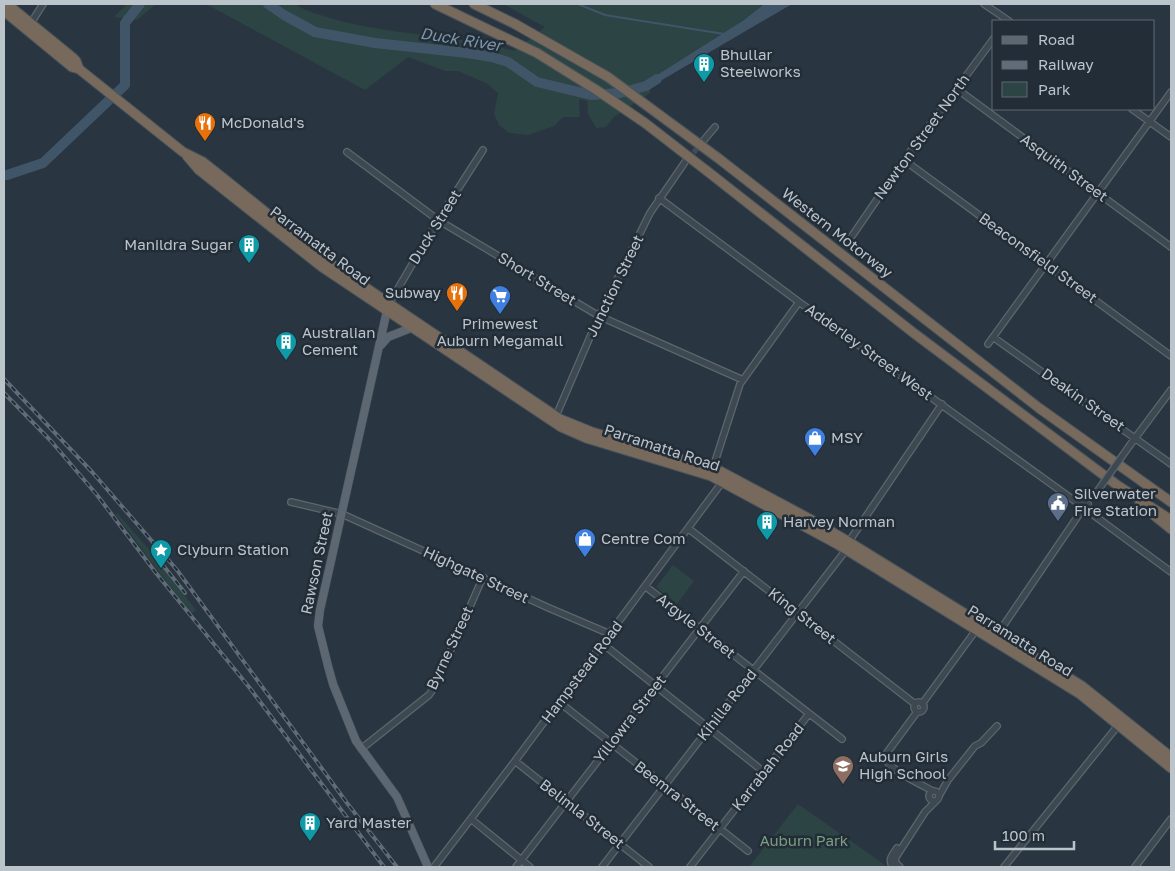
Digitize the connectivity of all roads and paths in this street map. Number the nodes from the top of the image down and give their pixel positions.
1 (7, 4) edge
2 (43, 4) edge
3 (435, 4) edge
4 (450, 4) edge
5 (474, 4) edge
6 (488, 4) edge
7 (984, 4) edge
8 (4, 11) edge
9 (1006, 20) edge
10 (31, 23) junction
11 (515, 24) junction
12 (495, 29) junction
13 (992, 41) edge
14 (80, 69) junction
15 (957, 89) junction
16 (1171, 92) edge
17 (1133, 110) edge
18 (1150, 122) junction
19 (715, 127) dead end
20 (1171, 137) edge
21 (704, 140) tunnel mouth
22 (483, 150) dead end
23 (347, 152) dead end
24 (904, 160) junction
25 (685, 162) tunnel mouth
26 (1098, 193) junction
27 (659, 198) junction
28 (438, 220) junction
29 (852, 236) dead end
30 (1171, 246) edge
31 (1046, 264) junction
32 (799, 302) junction
33 (388, 307) junction
34 (599, 316) junction
35 (411, 328) junction
36 (993, 337) junction
37 (988, 344) dead end
38 (379, 348) junction
39 (1171, 356) edge
40 (743, 380) junction
41 (1171, 390) edge
42 (942, 404) junction
43 (556, 416) junction
44 (1136, 438) junction
45 (1171, 464) edge
46 (712, 472) junction
47 (724, 478) junction
48 (1117, 484) junction
49 (291, 502) dead end
50 (1171, 502) edge
51 (1078, 504) junction
52 (1088, 508) junction
53 (1080, 513) junction
54 (342, 514) junction
55 (1171, 520) edge
56 (689, 529) junction
57 (1171, 529) edge
58 (848, 546) junction
59 (744, 571) junction
60 (1171, 572) edge
61 (483, 578) junction
62 (646, 586) junction
63 (798, 613) junction
64 (700, 629) junction
65 (976, 630) junction
66 (610, 634) junction
67 (996, 637) junction
68 (602, 644) junction
69 (753, 670) junction
70 (656, 686) junction
71 (559, 702) junction
72 (915, 704) junction
73 (922, 704) junction
74 (917, 712) junction
75 (808, 715) junction
76 (1121, 722) junction
77 (997, 726) dead end
78 (709, 727) junction
79 (842, 740) dead end
80 (611, 744) junction
81 (361, 749) junction
82 (1171, 757) edge
83 (515, 761) junction
84 (1171, 768) edge
85 (764, 772) junction
86 (664, 787) junction
87 (934, 795) junction
88 (566, 803) junction
89 (471, 819) junction
90 (1171, 819) edge
91 (719, 829) junction
92 (620, 844) junction
93 (748, 851) dead end
94 (521, 861) junction
95 (894, 865) edge
96 (428, 867) edge
97 (434, 867) edge
98 (516, 867) edge
99 (530, 867) edge
100 (602, 867) edge
101 (649, 867) edge
102 (690, 867) edge
103 (900, 867) edge
104 (1004, 867) edge
105 (1135, 867) edge

1 - 10 highway, Parramatta Road
2 - 10 street
3 - 12 highway
4 - 12 highway
5 - 11 highway, Western Motorway
6 - 11 highway
7 - 9 street
8 - 14 highway, Parramatta Road
10 - 14 highway, Parramatta Road
11 - 50 highway, Western Motorway, bridge
12 - 48 highway, bridge
13 - 15 street, Newton Street North
14 - 33 highway, Parramatta Road
15 - 24 street, Newton Street North
15 - 26 street, Asquith Street
16 - 18 street
17 - 18 street
18 - 20 street
18 - 26 street
19 - 21 street
22 - 28 street, Duck Street
23 - 28 street, Short Street
24 - 29 street, Newton Street North
24 - 31 street, Beaconsfield Street
25 - 27 street, Junction Street
26 - 30 street, Asquith Street
26 - 31 street
27 - 32 street, Adderley Street West
27 - 34 street, Junction Street
28 - 33 street, Duck Street
28 - 34 street, Short Street
31 - 36 street
31 - 39 street, Beaconsfield Street
32 - 40 street
32 - 42 street, Adderley Street West
33 - 35 highway, Parramatta Road
33 - 38 main road, Rawson Street
33 - 43 highway, Parramatta Road
34 - 40 street, Short Street
34 - 43 street, Junction Street
35 - 38 main road
35 - 46 highway, Parramatta Road
36 - 37 street
36 - 44 street, Deakin Street
38 - 54 main road, Rawson Street
40 - 46 street
41 - 44 street
42 - 51 street, Adderley Street West
42 - 58 street, Kihilla Road
43 - 46 highway, Parramatta Road
44 - 45 street, Deakin Street
44 - 52 street, bridge
46 - 47 highway, Parramatta Road
47 - 56 street, Hampstead Road
47 - 58 highway, Parramatta Road
48 - 55 highway
48 - 57 highway
49 - 54 street, Highgate Street
51 - 52 street
51 - 53 street
52 - 53 street
52 - 60 street
53 - 67 street
54 - 61 street, Highgate Street
54 - 81 main road, Rawson Street
56 - 59 street, King Street
56 - 62 street, Hampstead Road
58 - 63 street, Kihilla Road
58 - 65 highway, Parramatta Road
58 - 67 highway, Parramatta Road
59 - 63 street, King Street
59 - 64 street, Yillowra Street
61 - 66 street, Highgate Street
61 - 81 street, Byrne Street
62 - 64 street, Argyle Street
62 - 66 street, Hampstead Road
63 - 69 street, Kihilla Road
63 - 72 street, King Street
64 - 69 street, Argyle Street
64 - 70 street, Yillowra Street
65 - 67 highway, Parramatta Road
65 - 73 street
66 - 68 street, Hampstead Road
67 - 76 highway, Parramatta Road
68 - 70 street
68 - 71 street, Hampstead Road
69 - 75 street, Argyle Street
69 - 78 street, Kihilla Road
70 - 78 street
70 - 80 street, Yillowra Street
71 - 80 street, Beemra Street
71 - 83 street, Hampstead Road
72 - 73 street
72 - 74 street
73 - 74 street
74 - 87 street
75 - 79 street, Argyle Street
75 - 85 street, Karrabah Road
76 - 82 highway, Parramatta Road
76 - 84 highway, Parramatta Road
76 - 104 street
77 - 87 street
78 - 85 street
78 - 86 street, Kihilla Road
80 - 86 street, Beemra Street
80 - 88 street, Yillowra Street
81 - 96 main road, Rawson Street
83 - 88 street, Belimla Street
83 - 89 street, Hampstead Road
85 - 91 street, Karrabah Road
86 - 91 street, Beemra Street
86 - 92 street, Kihilla Road
87 - 95 street
88 - 92 street, Belimla Street
88 - 94 street, Yillowra Street
89 - 94 street
89 - 97 street, Hampstead Road
90 - 105 street
91 - 93 street, Beemra Street
91 - 102 street, Karrabah Road
92 - 100 street, Kihilla Road
92 - 101 street, Belimla Street
94 - 98 street, Yillowra Street
94 - 99 street
95 - 103 street

